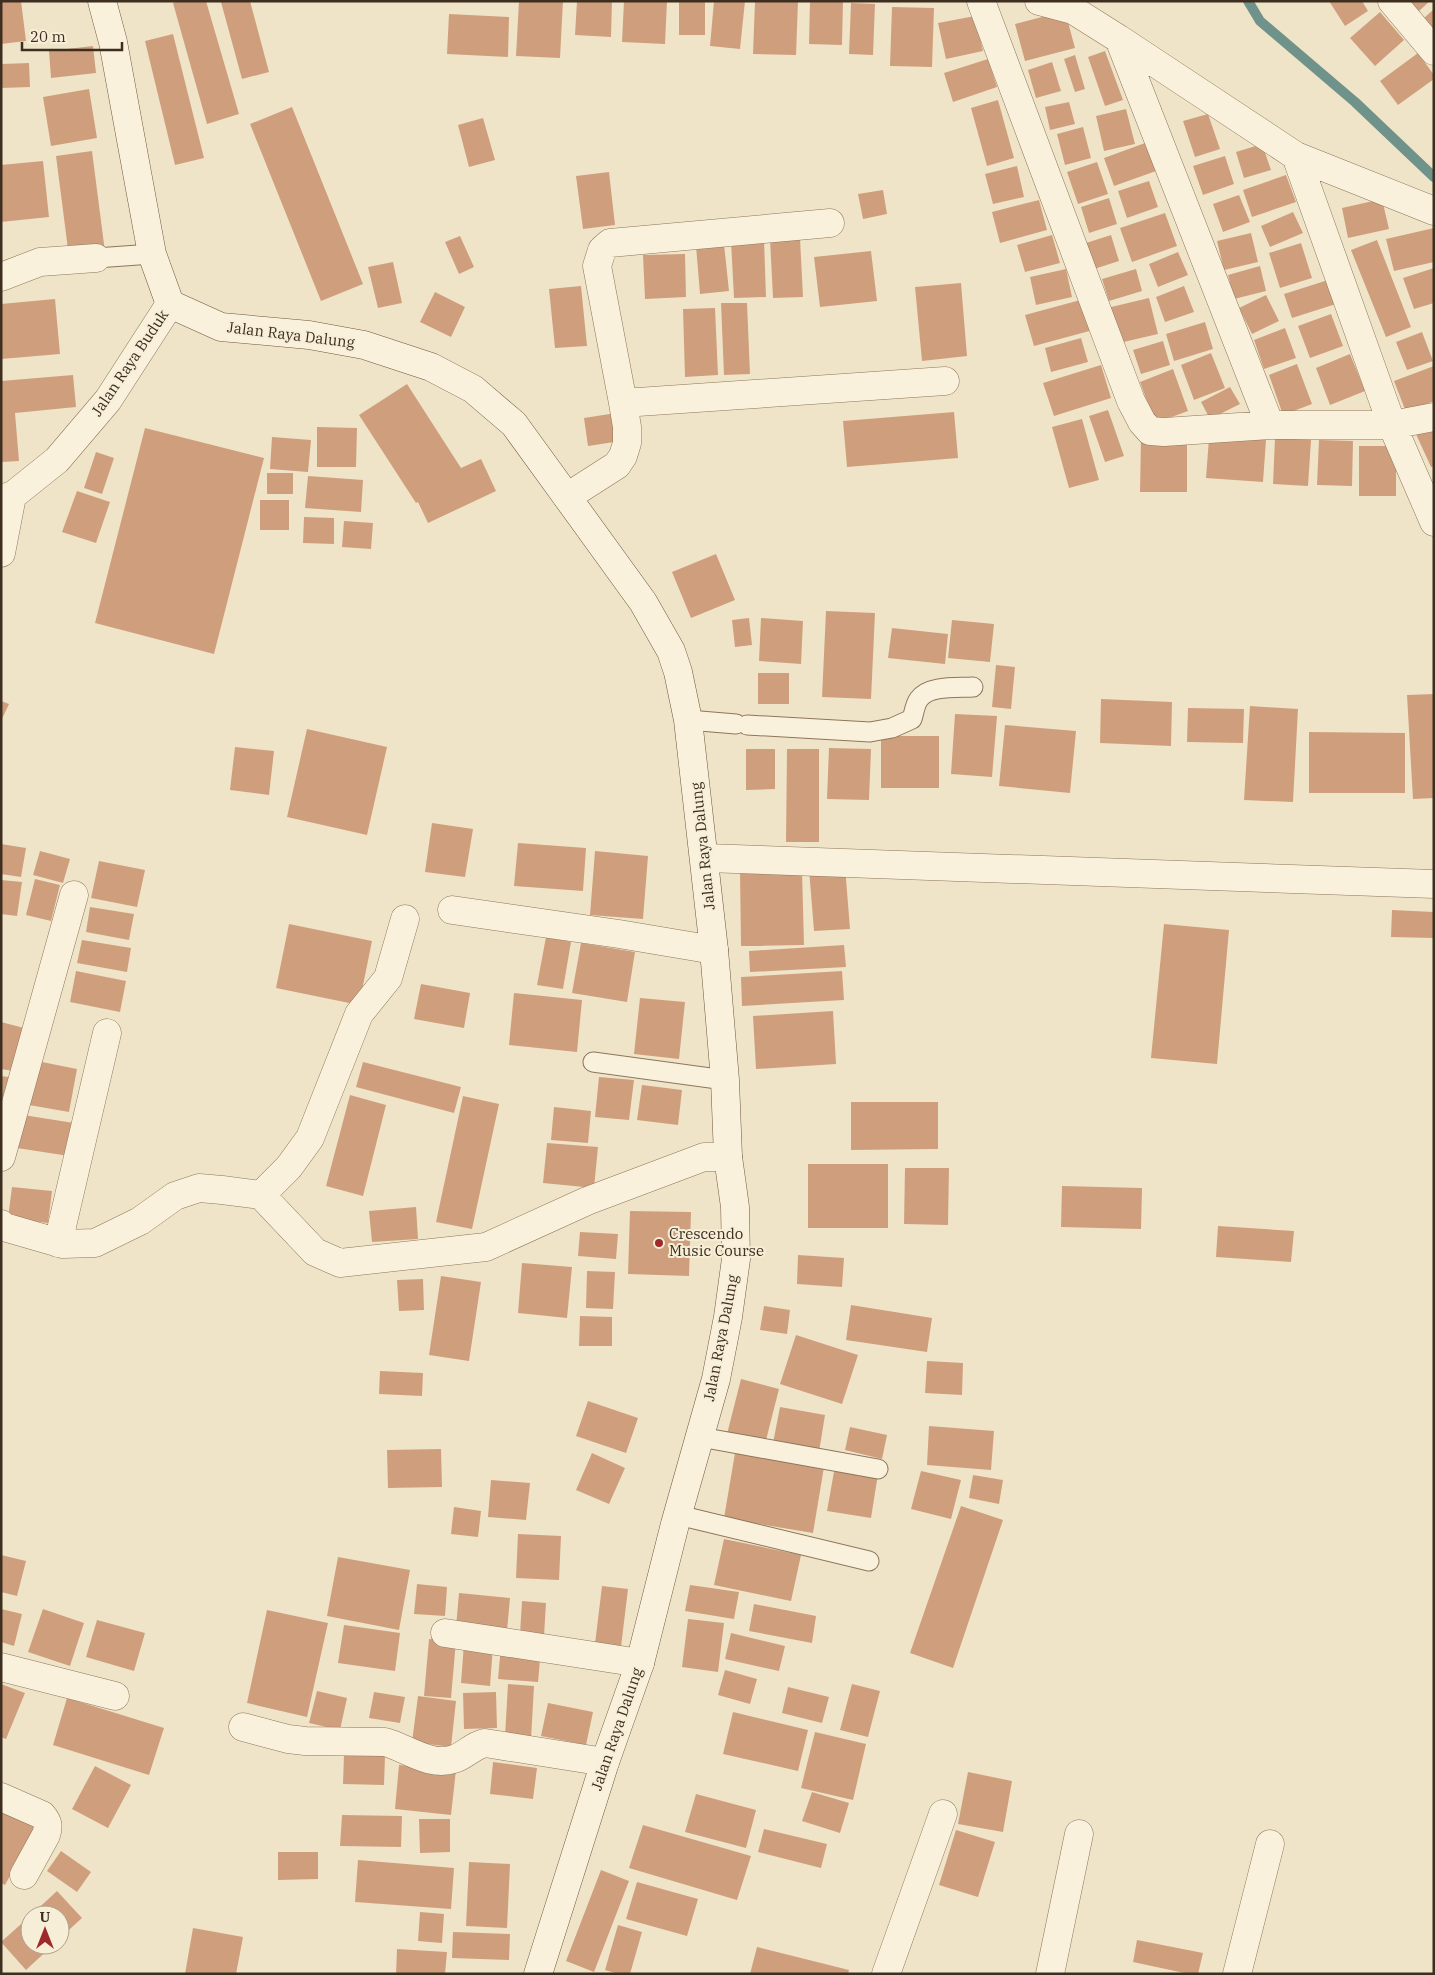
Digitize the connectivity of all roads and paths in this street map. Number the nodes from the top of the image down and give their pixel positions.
1 (102, 1) edge
2 (981, 1) edge
3 (1039, 1) edge
4 (1392, 1) edge
5 (1119, 39) junction
6 (1434, 51) edge
7 (1296, 156) junction
8 (1434, 211) edge
9 (830, 223) dead end
10 (152, 254) junction
11 (96, 258) joint
12 (1, 277) edge
13 (170, 304) junction
14 (945, 382) dead end
15 (623, 403) junction
16 (1434, 416) edge
17 (1270, 425) junction
18 (1392, 425) junction
19 (7, 497) edge
20 (567, 497) junction
21 (1434, 522) edge
22 (1, 553) edge
23 (973, 687) dead end
24 (688, 720) junction
25 (705, 858) junction
26 (1434, 884) edge
27 (74, 895) dead end
28 (452, 910) dead end
29 (405, 919) dead end
30 (714, 950) junction
31 (107, 1033) dead end
32 (593, 1062) dead end
33 (725, 1080) junction
34 (1, 1157) edge
35 (728, 1157) junction
36 (261, 1195) junction
37 (1, 1224) edge
38 (58, 1243) junction
39 (700, 1437) junction
40 (878, 1469) dead end
41 (678, 1515) junction
42 (868, 1561) dead end
43 (445, 1633) dead end
44 (640, 1663) junction
45 (1, 1667) edge
46 (115, 1696) dead end
47 (243, 1726) dead end
48 (605, 1762) junction
49 (1, 1797) edge
50 (943, 1814) dead end
51 (1079, 1834) dead end
52 (1270, 1844) dead end
53 (24, 1875) dead end
54 (538, 1974) edge
55 (886, 1974) edge
56 (1050, 1974) edge
57 (1237, 1974) edge

1 - 10 street
2 - 17 street
3 - 5 street
4 - 6 street
5 - 7 street
5 - 17 street
7 - 8 street
7 - 18 street
9 - 15 street
10 - 11 lane
10 - 13 street
11 - 12 street
13 - 19 street, Jalan Raya Buduk
13 - 20 street, Jalan Raya Dalung
14 - 15 street
15 - 20 street
16 - 18 street
17 - 18 street
18 - 21 street
19 - 22 street
20 - 24 street, Jalan Raya Dalung
23 - 24 lane
24 - 25 street, Jalan Raya Dalung
25 - 26 street
25 - 30 street, Jalan Raya Dalung
27 - 34 street
28 - 30 street
29 - 36 street
30 - 33 street, Jalan Raya Dalung
31 - 38 street
32 - 33 lane
33 - 35 street, Jalan Raya Dalung
35 - 36 street
35 - 39 street, Jalan Raya Dalung
36 - 38 street
37 - 38 street
39 - 40 lane
39 - 41 street, Jalan Raya Dalung
41 - 42 lane
41 - 44 street, Jalan Raya Dalung
43 - 44 street
44 - 48 street, Jalan Raya Dalung
45 - 46 street
47 - 48 street
48 - 54 street, Jalan Raya Dalung
49 - 53 street
50 - 55 street
51 - 56 street
52 - 57 street

